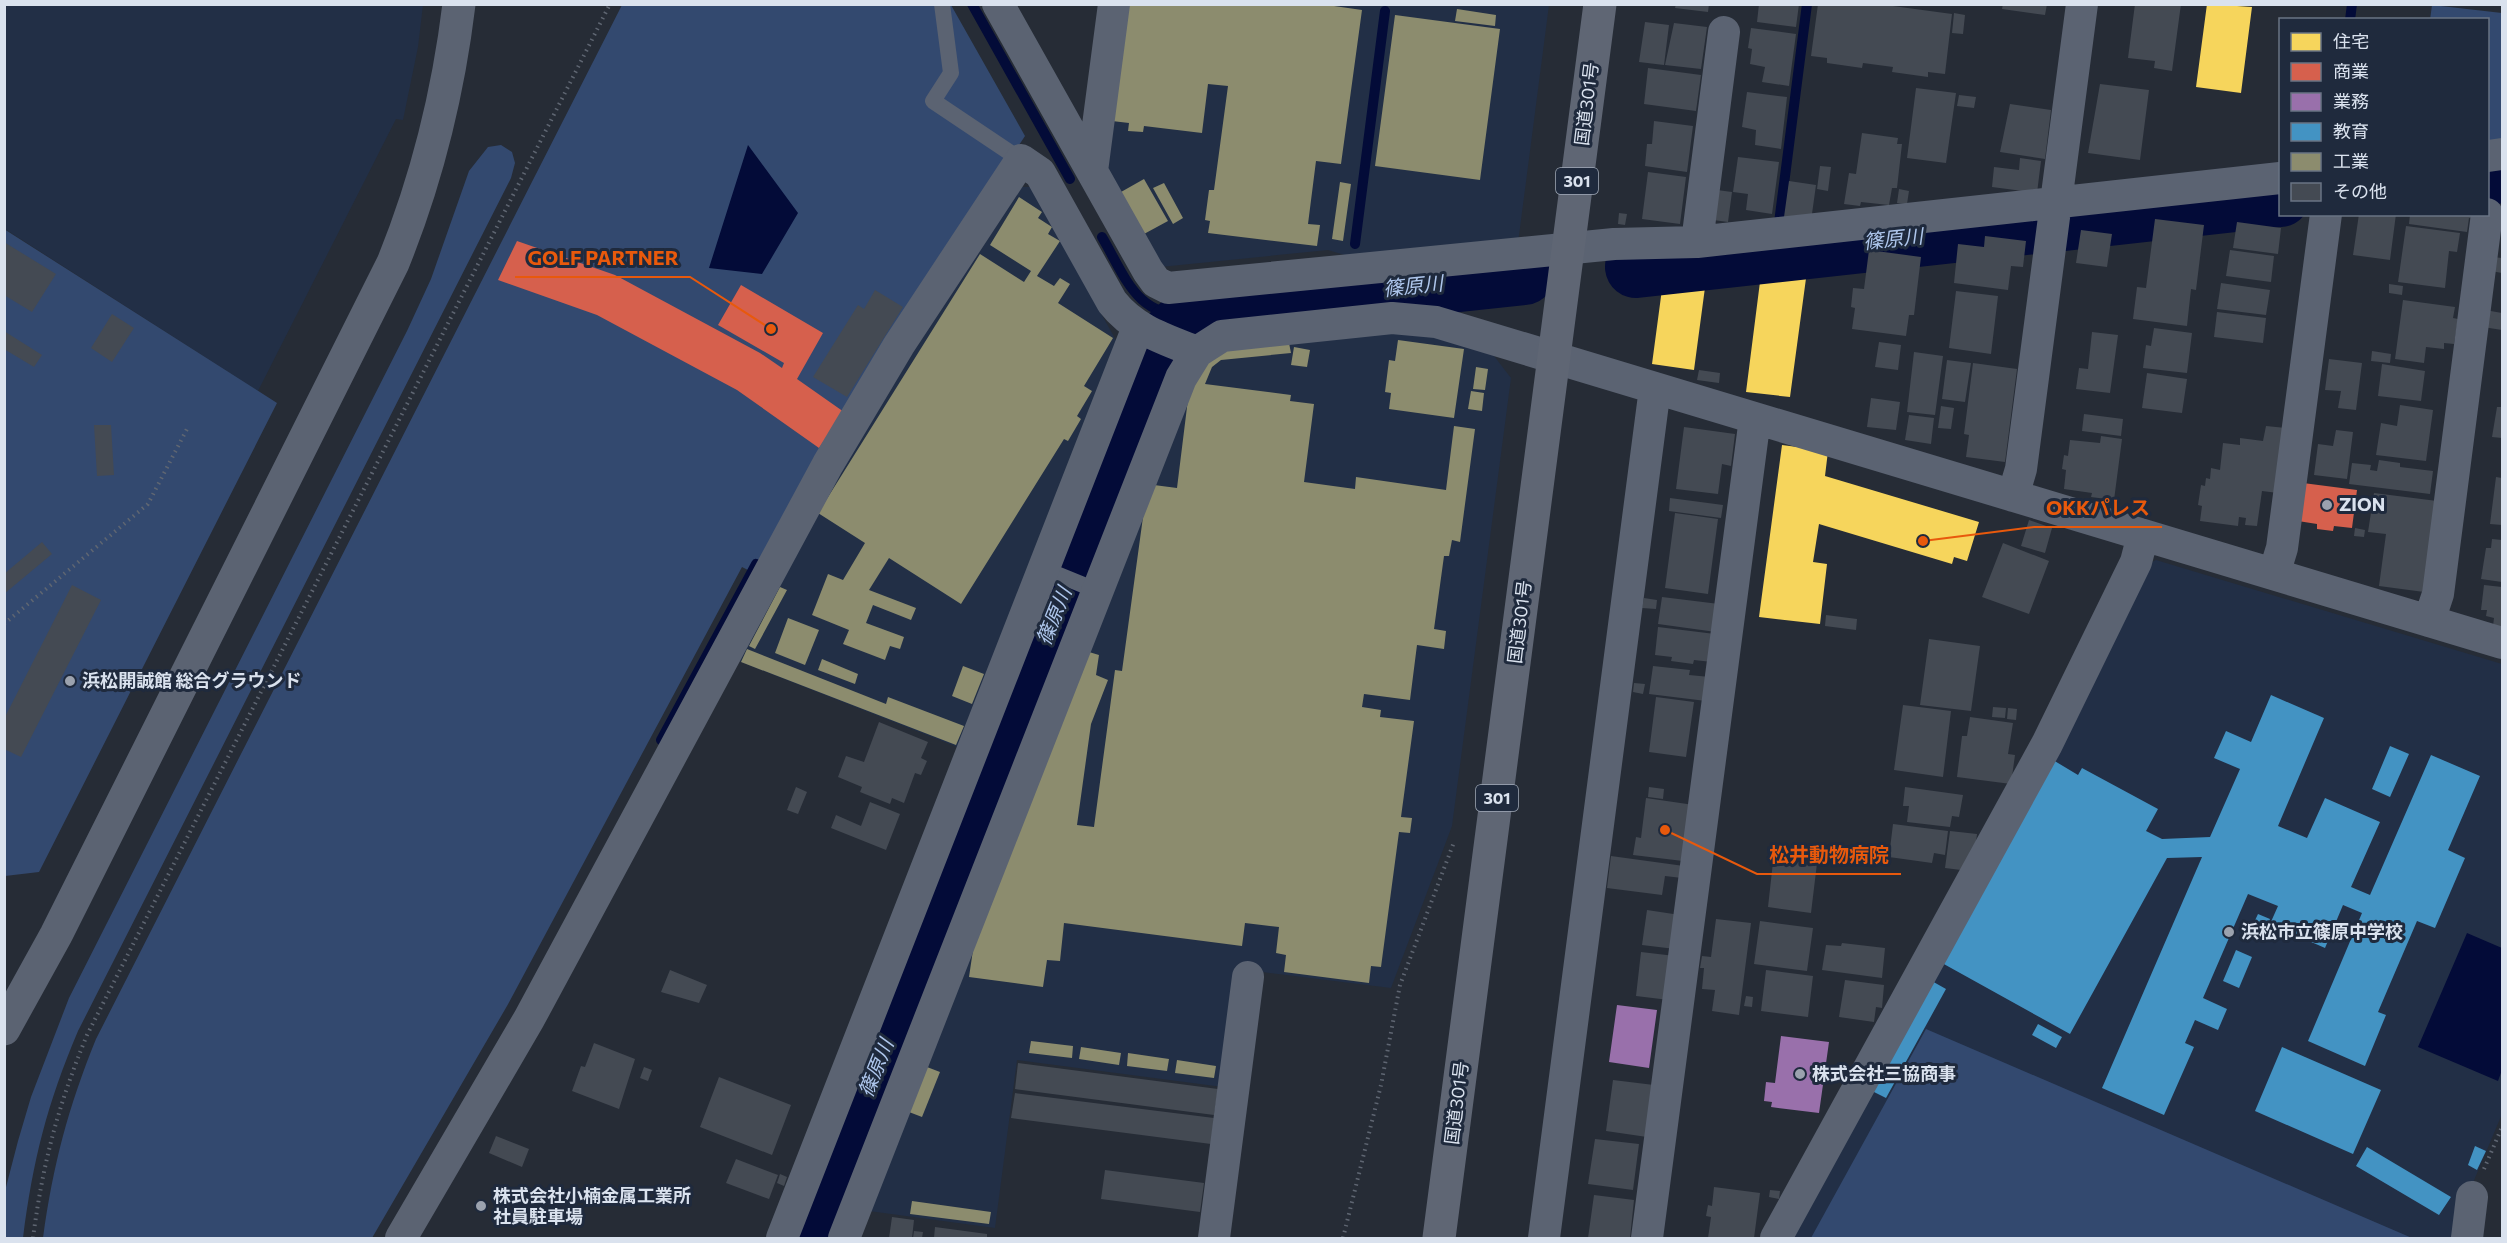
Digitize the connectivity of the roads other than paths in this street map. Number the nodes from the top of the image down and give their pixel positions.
1 (459, 4) edge
2 (942, 4) edge
3 (998, 4) edge
4 (1114, 4) edge
5 (1600, 4) edge
6 (2082, 4) edge
7 (1724, 32) dead end
8 (1022, 160) junction
9 (2279, 178) edge
10 (1099, 184) junction
11 (2056, 203) junction
12 (2326, 216) edge
13 (2487, 216) edge
14 (1066, 219) junction
15 (1697, 242) junction
16 (1568, 248) junction
17 (1144, 330) junction
18 (1188, 348) junction
19 (1554, 358) junction
20 (1655, 388) junction
21 (1755, 418) junction
22 (2013, 496) junction
23 (2144, 535) junction
24 (1047, 570) junction
25 (2274, 574) junction
26 (1091, 588) junction
27 (2429, 621) junction
28 (2502, 644) edge
29 (1248, 977) dead end
30 (4, 1029) edge
31 (2472, 1197) road end
32 (401, 1239) edge
33 (782, 1239) edge
34 (844, 1239) edge
35 (1214, 1239) edge
36 (1439, 1239) edge
37 (1544, 1239) edge
38 (1647, 1239) edge
39 (1776, 1239) edge
40 (2467, 1239) edge

1 - 30 street
2 - 8 lane
3 - 10 street
4 - 10 street
5 - 16 highway, 国道301号 / 301
6 - 11 street
7 - 15 street
8 - 14 street
8 - 32 street
9 - 11 street
10 - 14 street
10 - 16 street
11 - 15 street
11 - 22 street
12 - 25 street
13 - 27 street
14 - 17 street
15 - 16 street
16 - 19 highway, 国道301号 / 301
17 - 18 street
17 - 24 street
18 - 19 street
18 - 26 street
19 - 20 street
19 - 36 highway, 国道301号 / 301
20 - 21 street
20 - 37 street
21 - 22 street
21 - 38 street
22 - 23 street
23 - 25 street
23 - 39 street
24 - 26 lane
24 - 33 street
25 - 27 street
26 - 34 street
27 - 28 street
29 - 35 street
31 - 40 street

